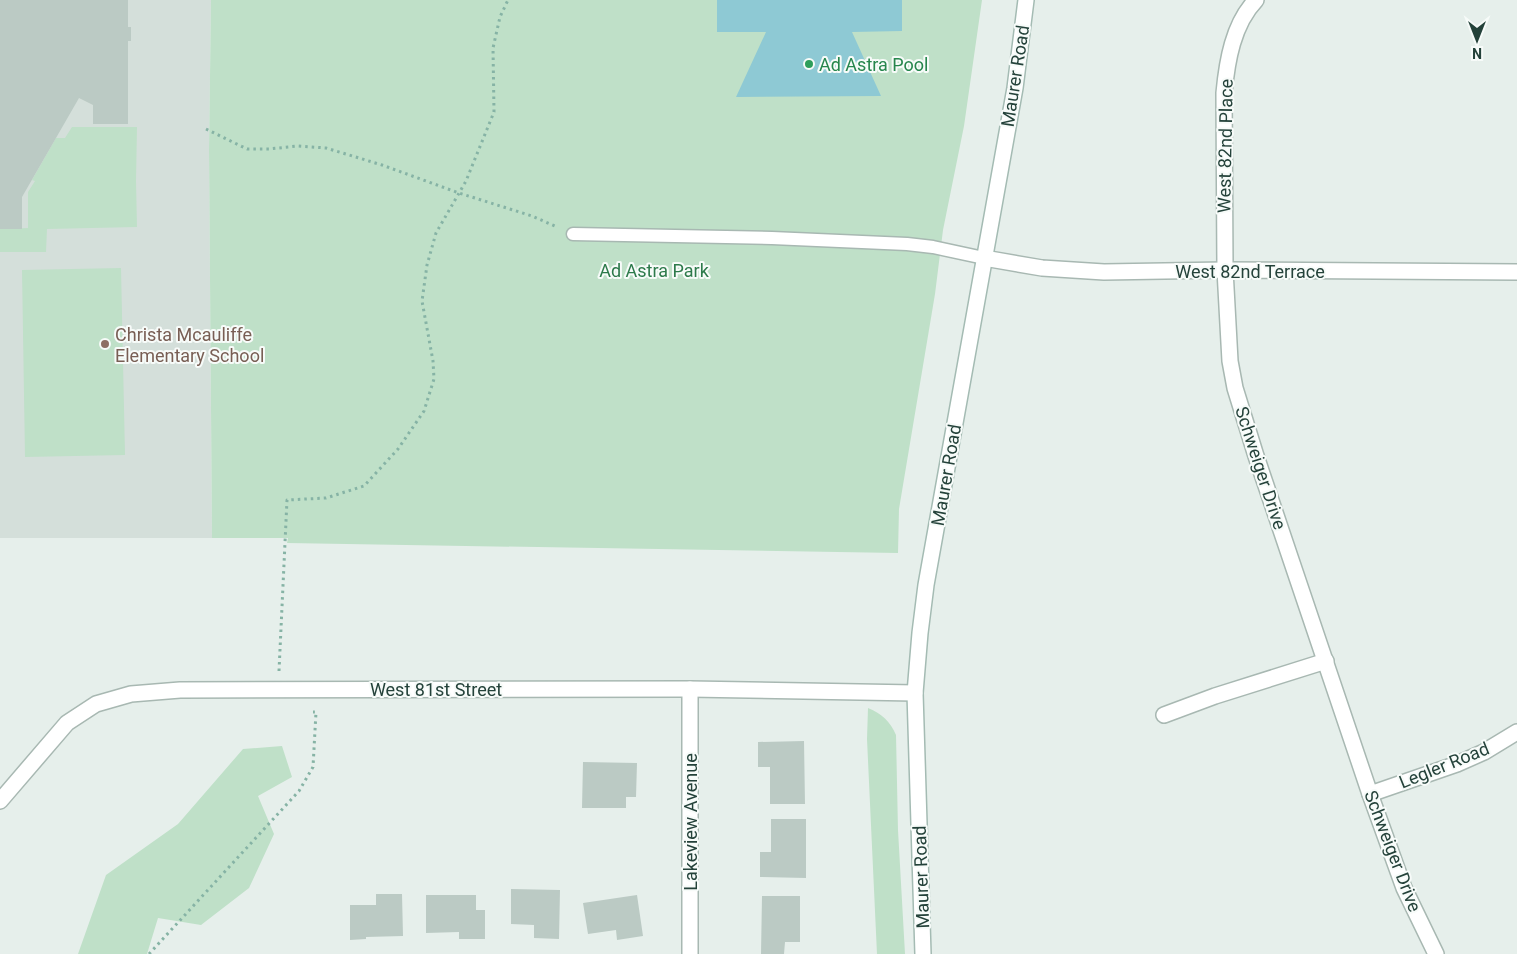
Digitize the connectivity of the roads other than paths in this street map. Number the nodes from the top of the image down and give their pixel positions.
1 (1026, 0) edge
2 (1256, 0) edge
3 (573, 234) road end
4 (984, 258) junction
5 (1225, 270) junction
6 (1517, 272) edge
7 (1326, 661) junction
8 (690, 689) junction
9 (915, 693) junction
10 (1164, 716) dead end
11 (1517, 732) edge
12 (1370, 794) junction
13 (0, 800) edge
14 (690, 954) edge
15 (923, 954) edge
16 (1436, 954) edge

1 - 4 street, Maurer Road
2 - 5 street, West 82nd Place
3 - 4 lane
4 - 5 street, West 82nd Terrace
4 - 9 street, Maurer Road
5 - 6 street, West 82nd Terrace
5 - 7 street, Schweiger Drive
7 - 10 street
7 - 12 street, Schweiger Drive
8 - 9 street, West 81st Street
8 - 13 street, West 81st Street
8 - 14 street, Lakeview Avenue
9 - 15 street, Maurer Road
11 - 12 street, Legler Road
12 - 16 street, Schweiger Drive

